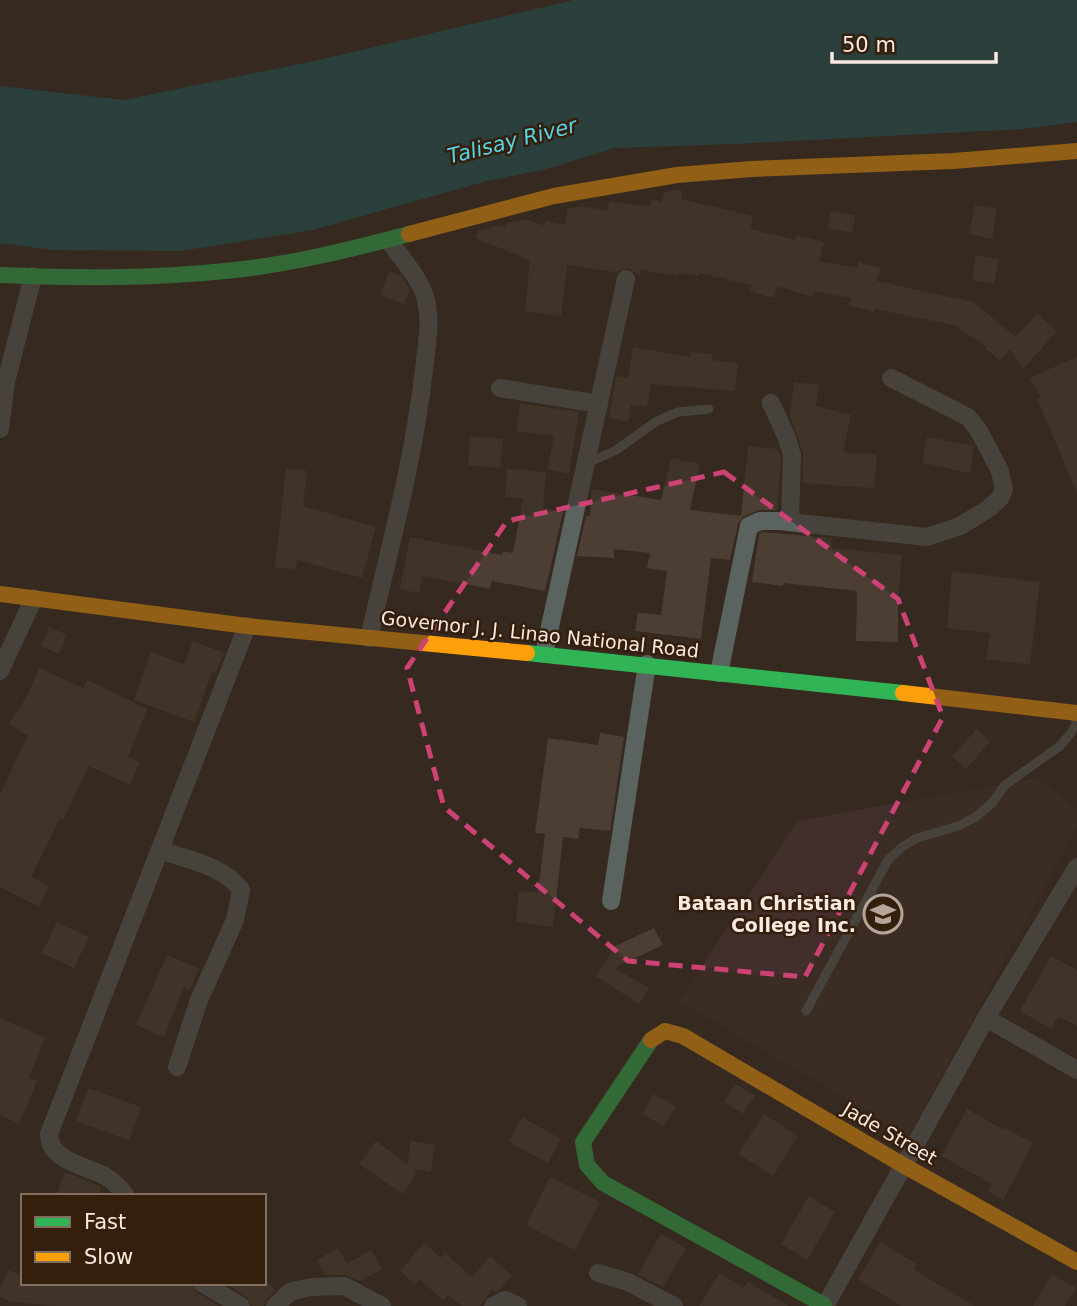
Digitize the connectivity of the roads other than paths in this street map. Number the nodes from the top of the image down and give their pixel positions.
1 (1077, 151) edge
2 (389, 241) junction
3 (0, 275) edge
4 (33, 276) junction
5 (626, 279) dead end
6 (891, 378) dead end
7 (500, 388) dead end
8 (771, 403) dead end
9 (599, 404) junction
10 (709, 409) dead end
11 (0, 429) edge
12 (586, 464) junction
13 (790, 522) junction
14 (0, 594) edge
15 (34, 598) junction
16 (247, 626) junction
17 (369, 638) junction
18 (544, 654) junction
19 (647, 664) junction
20 (0, 671) edge
21 (719, 673) junction
22 (1077, 713) edge
23 (1077, 721) edge
24 (160, 850) junction
25 (1077, 868) edge
26 (611, 901) dead end
27 (806, 1011) dead end
28 (986, 1018) junction
29 (177, 1067) dead end
30 (1077, 1070) edge
31 (903, 1165) junction
32 (124, 1194) edge
33 (1077, 1262) edge
34 (598, 1273) dead end
35 (205, 1285) edge
36 (240, 1306) edge
37 (275, 1306) edge
38 (382, 1306) edge
39 (493, 1306) edge
40 (518, 1306) edge
41 (674, 1306) edge
42 (824, 1306) edge

1 - 2 street
2 - 4 street
2 - 17 street
3 - 4 street
4 - 11 street
5 - 9 street
6 - 13 street
7 - 9 street
8 - 13 street
9 - 12 street
10 - 12 lane
12 - 18 street
13 - 21 street
14 - 15 street, Governor J. J. Linao National Road
15 - 16 street, Governor J. J. Linao National Road
15 - 20 street
16 - 17 street, Governor J. J. Linao National Road
16 - 24 street
17 - 18 street, Governor J. J. Linao National Road
18 - 19 street, Governor J. J. Linao National Road
19 - 21 street, Governor J. J. Linao National Road
19 - 26 street
21 - 22 street, Governor J. J. Linao National Road
23 - 27 lane
24 - 29 street
24 - 32 street
25 - 28 street
28 - 30 street
28 - 31 street
31 - 33 street, Jade Street
31 - 42 street
31 - 42 street, Jade Street
34 - 41 street
35 - 36 street
37 - 38 street
39 - 40 street

